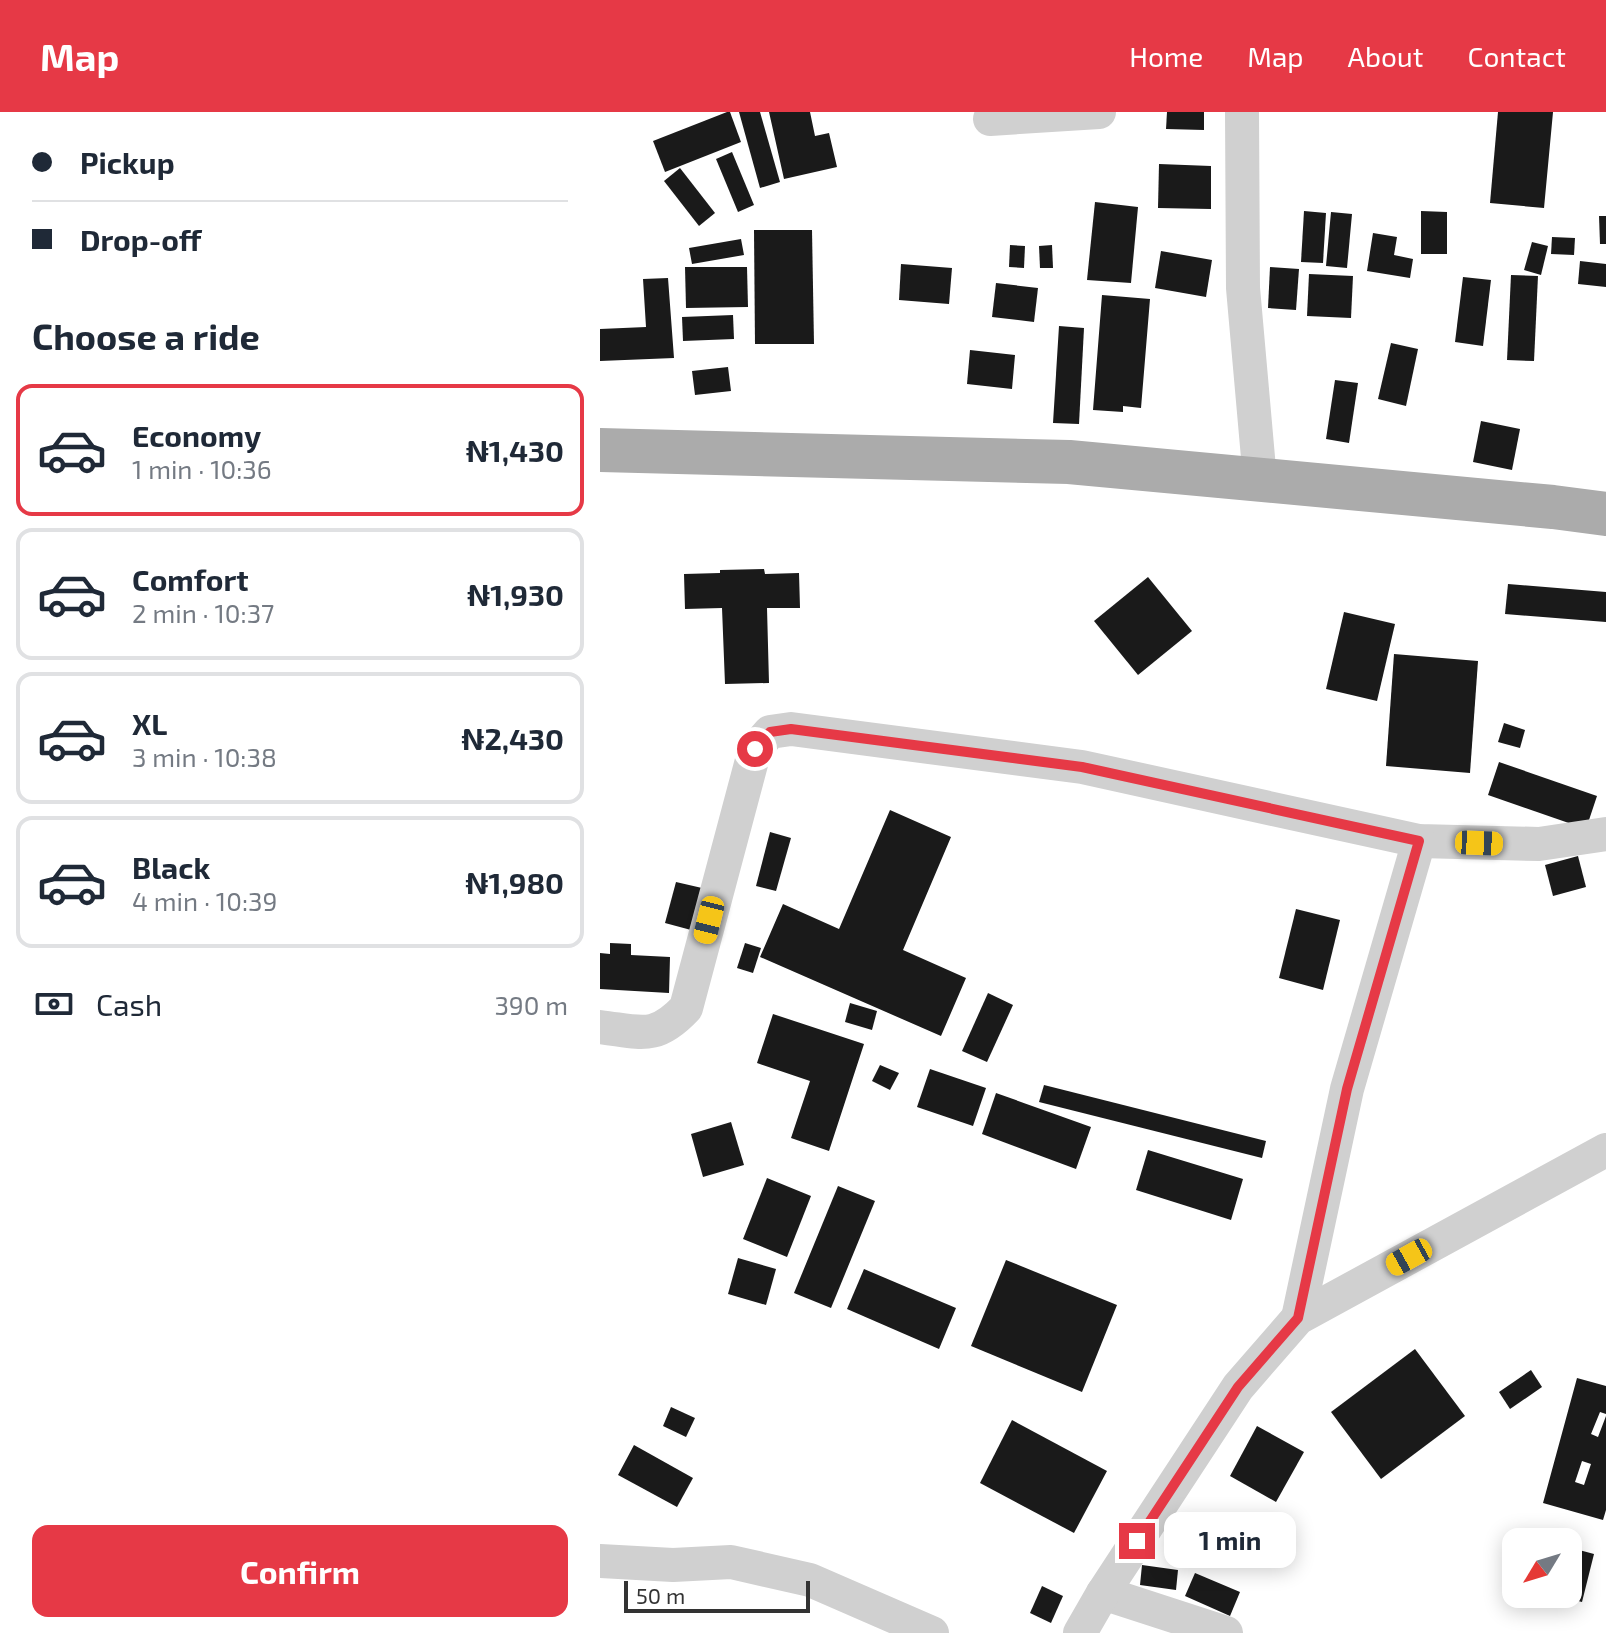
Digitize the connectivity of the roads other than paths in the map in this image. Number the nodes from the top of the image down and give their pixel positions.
1 (1099, 112) edge
2 (1242, 112) edge
3 (990, 119) dead end
4 (600, 450) edge
5 (1260, 480) junction
6 (1606, 514) edge
7 (1606, 834) edge
8 (1419, 841) junction
9 (600, 1027) edge
10 (1606, 1150) edge
11 (1298, 1318) junction
12 (600, 1561) edge
13 (1103, 1593) junction
14 (932, 1633) edge
15 (1080, 1633) edge
16 (1226, 1633) edge

1 - 3 street
2 - 5 street
4 - 5 main road
5 - 6 main road
7 - 8 street
8 - 9 street
8 - 11 street
10 - 11 street
11 - 13 street
12 - 14 street
13 - 15 street
13 - 16 street

